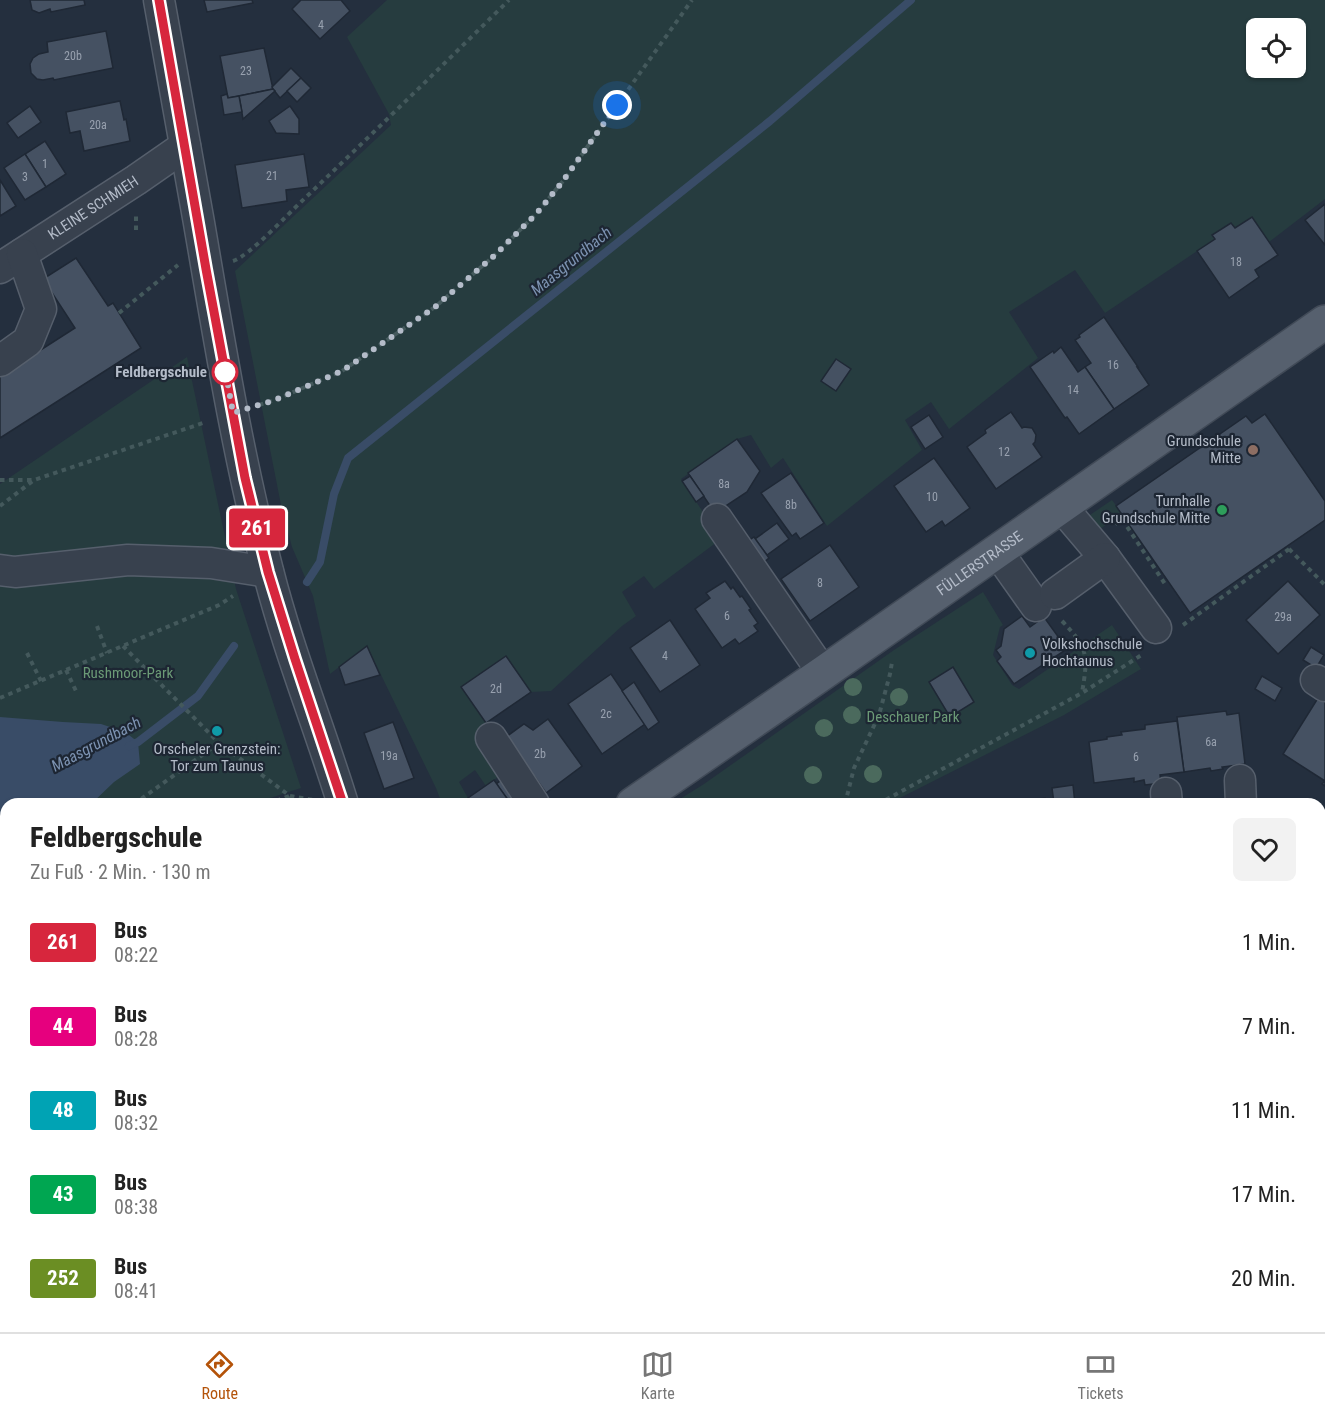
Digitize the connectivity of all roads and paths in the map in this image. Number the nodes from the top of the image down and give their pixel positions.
1 (159, 0) edge
2 (509, 0) edge
3 (692, 0) edge
4 (185, 146) junction
5 (204, 257) junction
6 (11, 261) edge
7 (119, 313) dead end
8 (1325, 322) edge
9 (0, 360) edge
10 (233, 413) junction
11 (0, 480) edge
12 (34, 480) junction
13 (0, 506) edge
14 (1061, 506) junction
15 (717, 519) dead end
16 (997, 551) junction
17 (1105, 558) junction
18 (0, 570) edge
19 (268, 572) junction
20 (1325, 585) edge
21 (1046, 600) junction
22 (97, 626) dead end
23 (1161, 636) junction
24 (123, 646) junction
25 (27, 653) dead end
26 (107, 653) junction
27 (66, 670) junction
28 (823, 674) junction
29 (890, 674) dead end
30 (41, 681) junction
31 (77, 693) dead end
32 (1082, 693) junction
33 (1, 696) edge
34 (491, 738) dead end
35 (219, 743) junction
36 (290, 796) junction
37 (140, 798) edge
38 (284, 798) edge
39 (304, 798) edge
40 (330, 798) edge
41 (530, 798) edge
42 (642, 798) edge
43 (846, 798) edge
44 (889, 798) edge

1 - 4 street
2 - 5 path
3 - 10 path
4 - 5 street
4 - 6 street, KLEINE SCHMIEH
5 - 7 path
5 - 10 street
6 - 9 street
8 - 14 main road, FÜLLERSTRASSE
10 - 12 path
10 - 19 street
11 - 12 path
12 - 13 path
14 - 16 main road, FÜLLERSTRASSE
14 - 17 street
15 - 28 street
16 - 21 street
16 - 28 main road, FÜLLERSTRASSE
17 - 21 street
17 - 23 street
18 - 19 street
19 - 24 path
19 - 40 street
20 - 23 path
21 - 32 path
22 - 26 path
23 - 32 path
24 - 26 path
24 - 35 path
25 - 30 path
26 - 27 path
27 - 30 path
27 - 31 path
28 - 42 main road, FÜLLERSTRASSE
29 - 43 path
30 - 33 path
32 - 44 path
34 - 41 street
35 - 36 path
35 - 37 path
36 - 38 path
36 - 39 path

